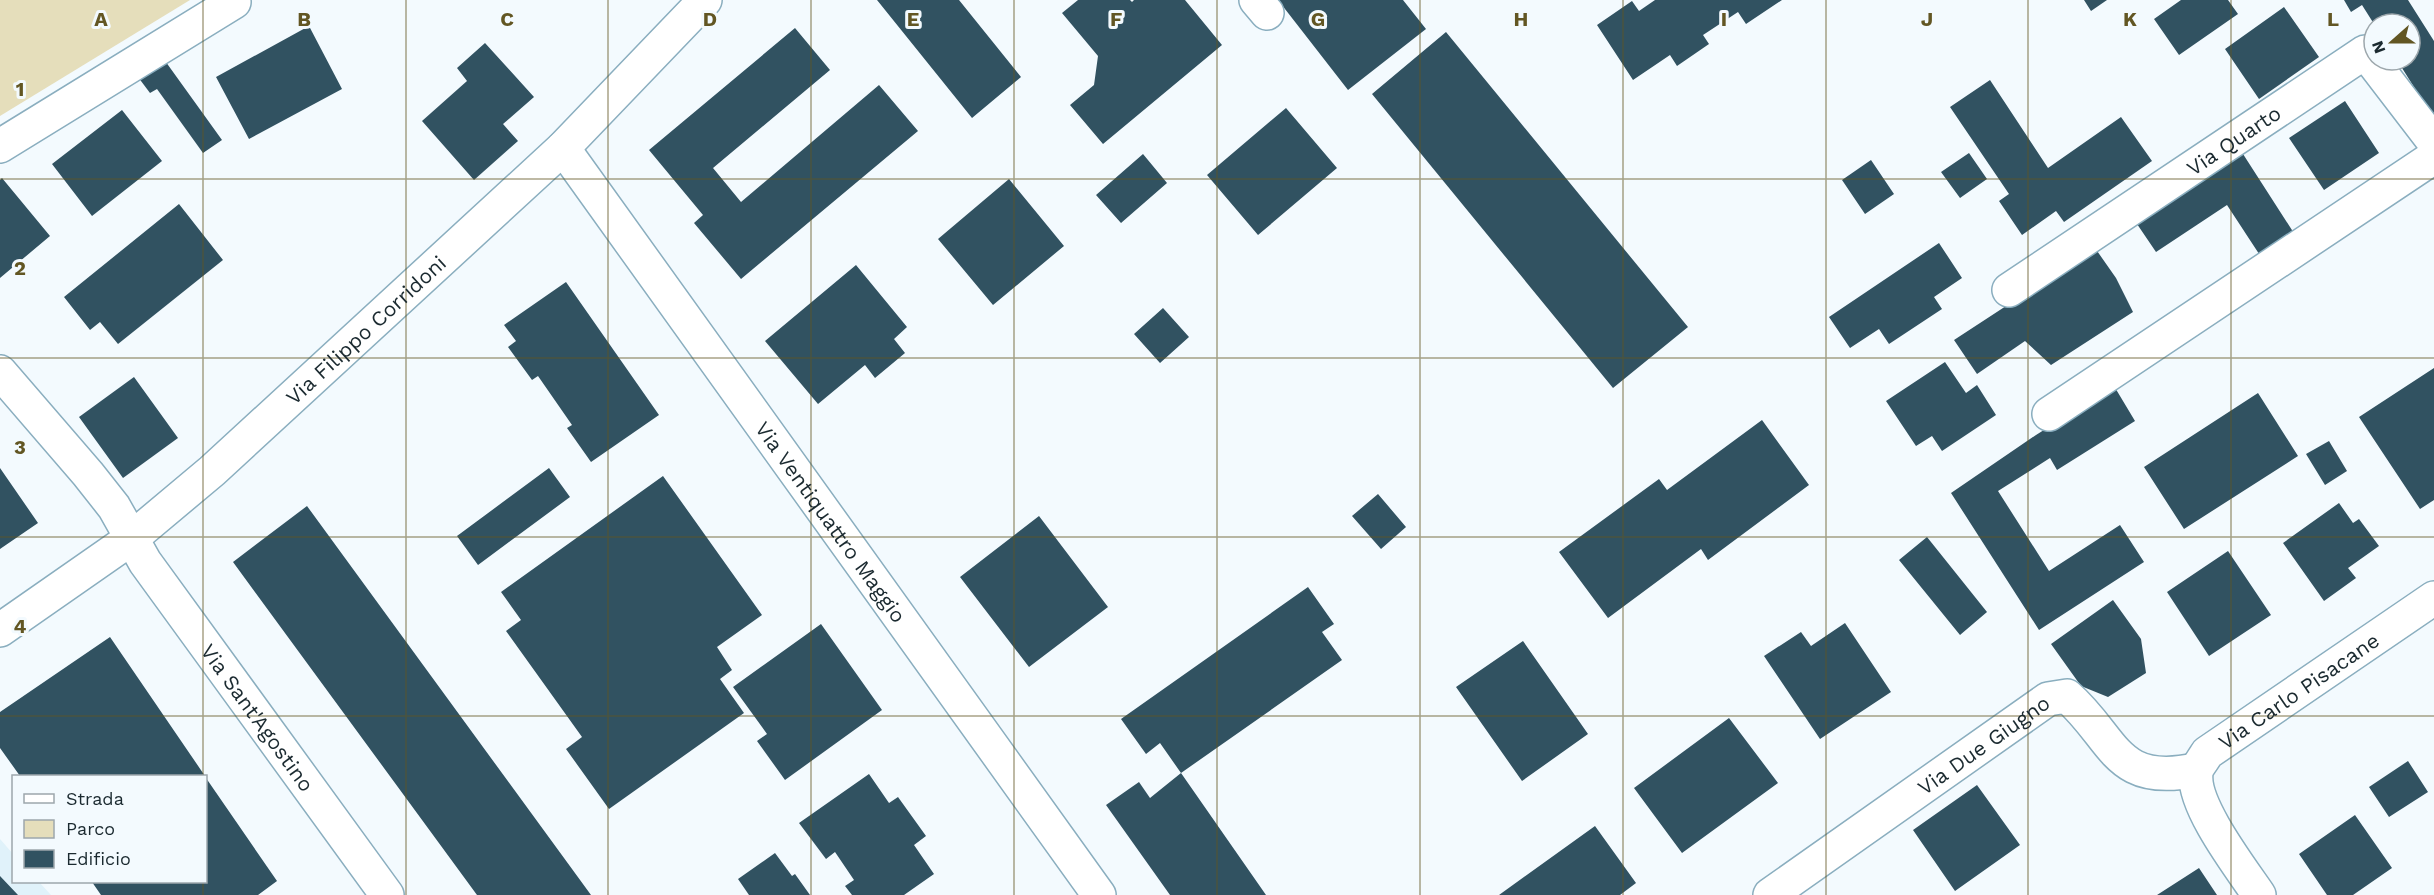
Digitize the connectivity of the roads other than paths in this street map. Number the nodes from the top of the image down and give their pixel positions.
1 (705, 0) edge
2 (234, 2) dead end
3 (2434, 142) edge
4 (0, 146) edge
5 (563, 148) junction
6 (2434, 157) edge
7 (2009, 290) dead end
8 (0, 372) edge
9 (2049, 414) dead end
10 (132, 538) junction
11 (2434, 598) edge
12 (0, 630) edge
13 (2196, 770) junction
14 (387, 895) edge
15 (1099, 895) edge
16 (1770, 895) edge
17 (2259, 895) edge

1 - 5 street, Via Filippo Corridoni
2 - 4 street
3 - 7 street, Via Quarto
5 - 10 street, Via Filippo Corridoni
5 - 15 street, Via Ventiquattro Maggio
6 - 9 street
8 - 10 street, Via Sant'Agostino
10 - 12 street, Via Filippo Corridoni
10 - 14 street, Via Sant'Agostino
11 - 13 street, Via Carlo Pisacane
13 - 16 street, Via Due Giugno
13 - 17 street

